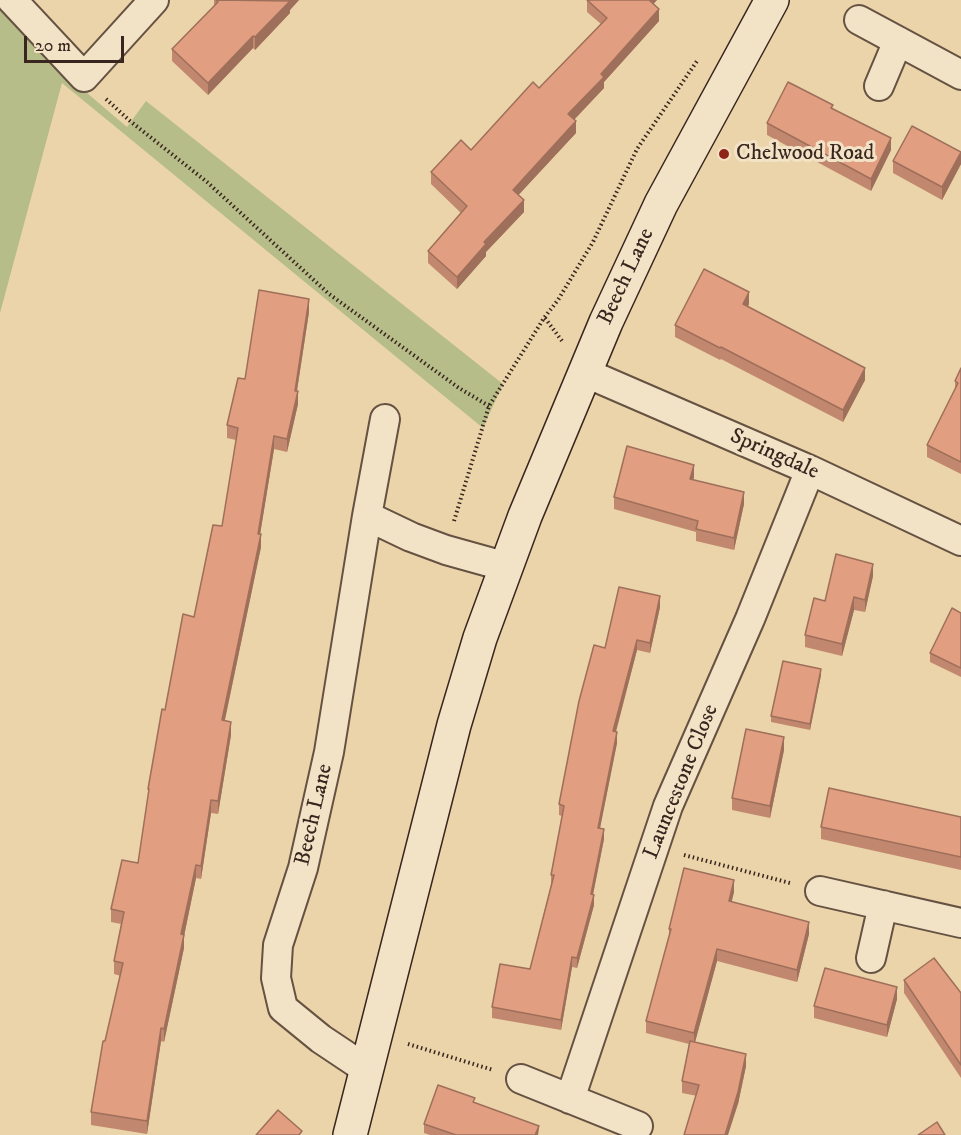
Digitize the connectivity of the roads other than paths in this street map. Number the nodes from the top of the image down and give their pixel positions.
1 (12, 0) edge
2 (154, 0) edge
3 (772, 0) edge
4 (859, 20) dead end
5 (898, 41) junction
6 (961, 75) edge
7 (879, 86) dead end
8 (586, 373) junction
9 (385, 419) dead end
10 (810, 470) junction
11 (367, 516) junction
12 (961, 541) edge
13 (507, 567) junction
14 (819, 891) road end
15 (883, 905) junction
16 (961, 923) edge
17 (871, 958) dead end
18 (366, 1069) junction
19 (521, 1079) road end
20 (570, 1099) junction
21 (638, 1126) dead end
22 (350, 1135) edge

1 - 2 street
3 - 8 street, Beech Lane
4 - 5 street
5 - 6 street
5 - 7 street
8 - 10 street, Springdale
8 - 13 street, Beech Lane
9 - 11 street, Beech Lane
10 - 12 street, Springdale
10 - 20 street, Launcestone Close
11 - 13 street
11 - 18 street, Beech Lane
13 - 18 street, Beech Lane
14 - 15 street
15 - 16 street
15 - 17 street
18 - 22 street, Beech Lane
19 - 20 street
20 - 21 street

